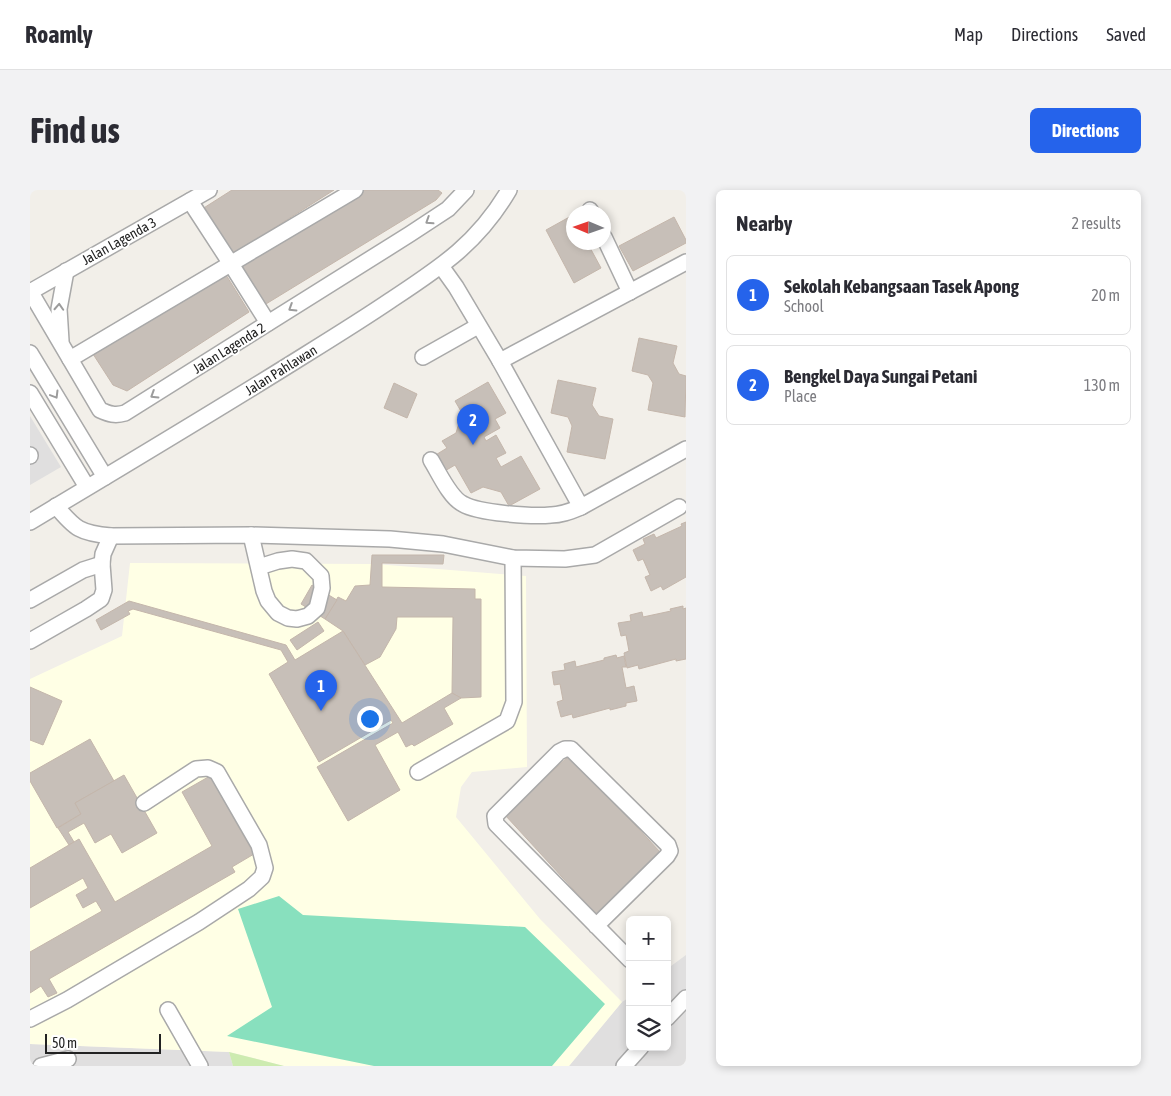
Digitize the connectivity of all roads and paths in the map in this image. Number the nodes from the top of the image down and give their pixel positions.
1 (209, 190) edge
2 (355, 190) edge
3 (509, 190) edge
4 (461, 192) edge
5 (190, 201) junction
6 (610, 250) edge
7 (686, 262) edge
8 (231, 264) junction
9 (441, 266) junction
10 (66, 271) junction
11 (30, 292) edge
12 (630, 292) junction
13 (268, 323) junction
14 (478, 326) junction
15 (62, 344) junction
16 (30, 354) edge
17 (423, 357) dead end
18 (70, 359) junction
19 (500, 361) junction
20 (30, 393) edge
21 (686, 449) edge
22 (431, 460) dead end
23 (105, 476) junction
24 (87, 487) junction
25 (56, 506) junction
26 (581, 507) junction
27 (679, 507) dead end
28 (30, 522) edge
29 (251, 534) junction
30 (110, 536) junction
31 (513, 558) junction
32 (102, 564) junction
33 (259, 567) junction
34 (30, 600) edge
35 (30, 641) edge
36 (418, 772) dead end
37 (144, 803) dead end
38 (596, 926) junction
39 (626, 956) edge
40 (680, 1002) edge
41 (168, 1010) dead end
42 (671, 1013) edge
43 (30, 1019) edge
44 (637, 1051) edge
45 (68, 1059) dead end
46 (41, 1066) edge
47 (200, 1066) edge
48 (624, 1066) edge

1 - 5 street, Jalan Lagenda 3
2 - 8 street
3 - 9 street, Jalan Pahlawan
4 -> 13 street, Jalan Lagenda 2
5 - 8 street
5 - 10 street, Jalan Lagenda 3
6 - 12 street
7 - 12 street
8 - 13 street
8 - 18 street
9 - 14 street
9 - 23 street, Jalan Pahlawan
10 - 11 street, Jalan Lagenda 3
15 -> 10 street
11 - 15 street, Jalan Lagenda 2
12 - 19 street
13 -> 18 street, Jalan Lagenda 2
14 - 17 street
14 - 19 street
15 - 18 street, Jalan Lagenda 2
16 -> 23 street
19 - 26 street
20 - 24 street
21 - 26 street
22 - 26 street
23 - 24 street, Jalan Pahlawan
24 - 25 street, Jalan Pahlawan
25 - 28 street, Jalan Pahlawan
25 - 30 street
27 - 31 street
29 - 30 street
29 - 31 street
29 - 33 street
30 - 32 street
31 - 36 street
32 - 34 street
32 - 35 street
33 - 33 street
37 - 43 street
38 - 38 street
38 - 39 street
40 - 42 street
41 - 47 street
44 - 48 street
45 - 46 street

